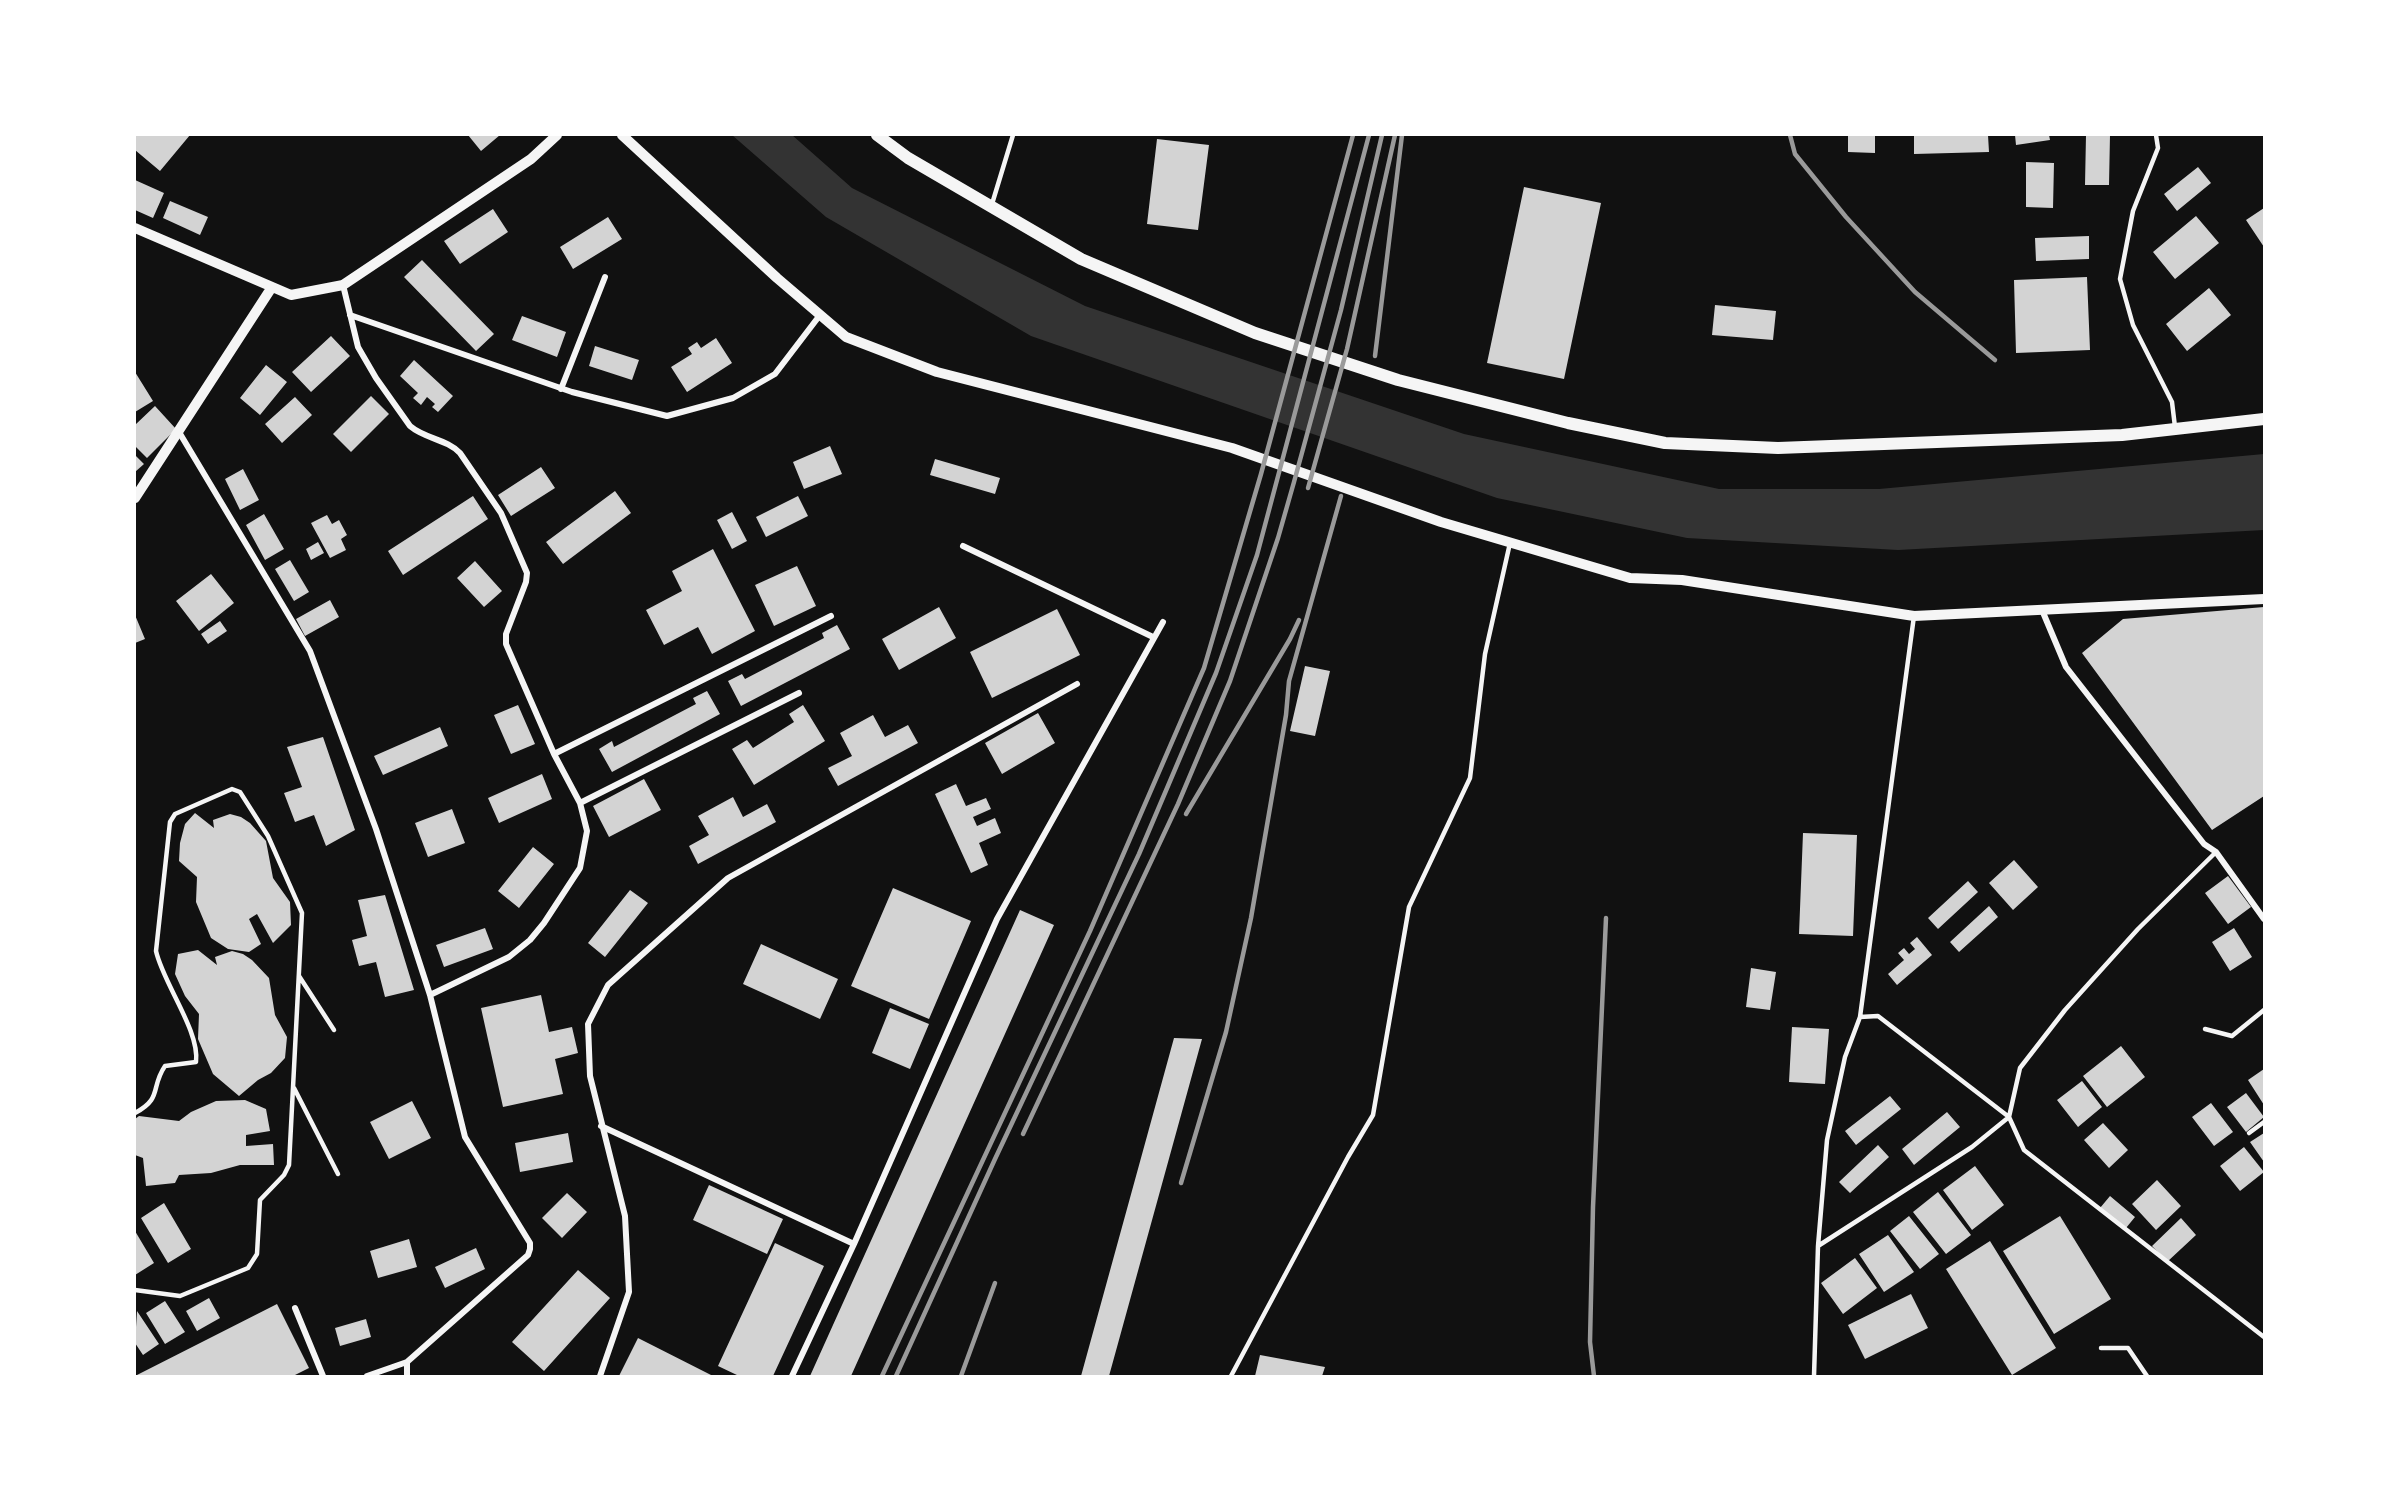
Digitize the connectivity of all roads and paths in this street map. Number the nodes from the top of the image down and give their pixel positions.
1 (557, 135) edge
2 (622, 135) edge
3 (877, 135) edge
4 (1012, 135) edge
5 (2156, 135) edge
6 (991, 207) junction
7 (135, 228) edge
8 (605, 277) dead end
9 (343, 285) junction
10 (272, 286) junction
11 (350, 315) junction
12 (820, 315) junction
13 (561, 389) junction
14 (2264, 419) edge
15 (2176, 429) junction
16 (179, 432) junction
17 (135, 498) edge
18 (1510, 543) junction
19 (963, 546) dead end
20 (2264, 599) edge
21 (2042, 610) junction
22 (831, 616) dead end
23 (1914, 616) junction
24 (1163, 622) dead end
25 (1153, 637) junction
26 (1077, 684) dead end
27 (799, 693) dead end
28 (554, 754) junction
29 (580, 803) junction
30 (2216, 852) junction
31 (2264, 919) edge
32 (299, 976) junction
33 (430, 995) junction
34 (2264, 1010) edge
35 (1860, 1017) junction
36 (2205, 1029) dead end
37 (334, 1030) dead end
38 (293, 1085) junction
39 (135, 1113) edge
40 (2009, 1117) junction
41 (2264, 1122) edge
42 (602, 1126) junction
43 (2249, 1133) dead end
44 (338, 1174) dead end
45 (854, 1244) junction
46 (1818, 1246) junction
47 (135, 1290) edge
48 (296, 1308) dead end
49 (2264, 1337) edge
50 (2101, 1348) dead end
51 (408, 1362) junction
52 (323, 1376) edge
53 (367, 1376) edge
54 (407, 1376) edge
55 (600, 1376) edge
56 (792, 1376) edge
57 (1231, 1376) edge
58 (1814, 1376) edge
59 (2147, 1376) edge

1 - 9 street
2 - 12 street
3 - 6 main road
4 - 6 lane
5 - 15 lane
6 - 15 main road
7 - 10 street
8 - 13 street
9 - 10 street
9 - 11 street
10 - 16 street
11 - 13 street
11 - 28 street
12 - 13 street
12 - 18 street
14 - 15 main road
16 - 17 street
16 - 33 street
18 - 23 street
18 - 57 lane
19 - 25 street
20 - 21 street
21 - 23 street
21 - 30 street
22 - 28 street
23 - 35 lane
24 - 25 street
25 - 45 street
26 - 42 street
27 - 29 street
28 - 29 street
29 - 33 street
30 - 31 street
30 - 40 lane
32 - 37 lane
32 - 38 lane
32 - 39 lane
33 - 51 street
34 - 36 lane
35 - 40 lane
35 - 46 lane
38 - 44 lane
38 - 47 lane
40 - 46 lane
40 - 49 lane
41 - 43 lane
42 - 45 street
42 - 55 street
45 - 56 street
46 - 58 lane
48 - 52 street
50 - 59 lane
51 - 53 street
51 - 54 street

